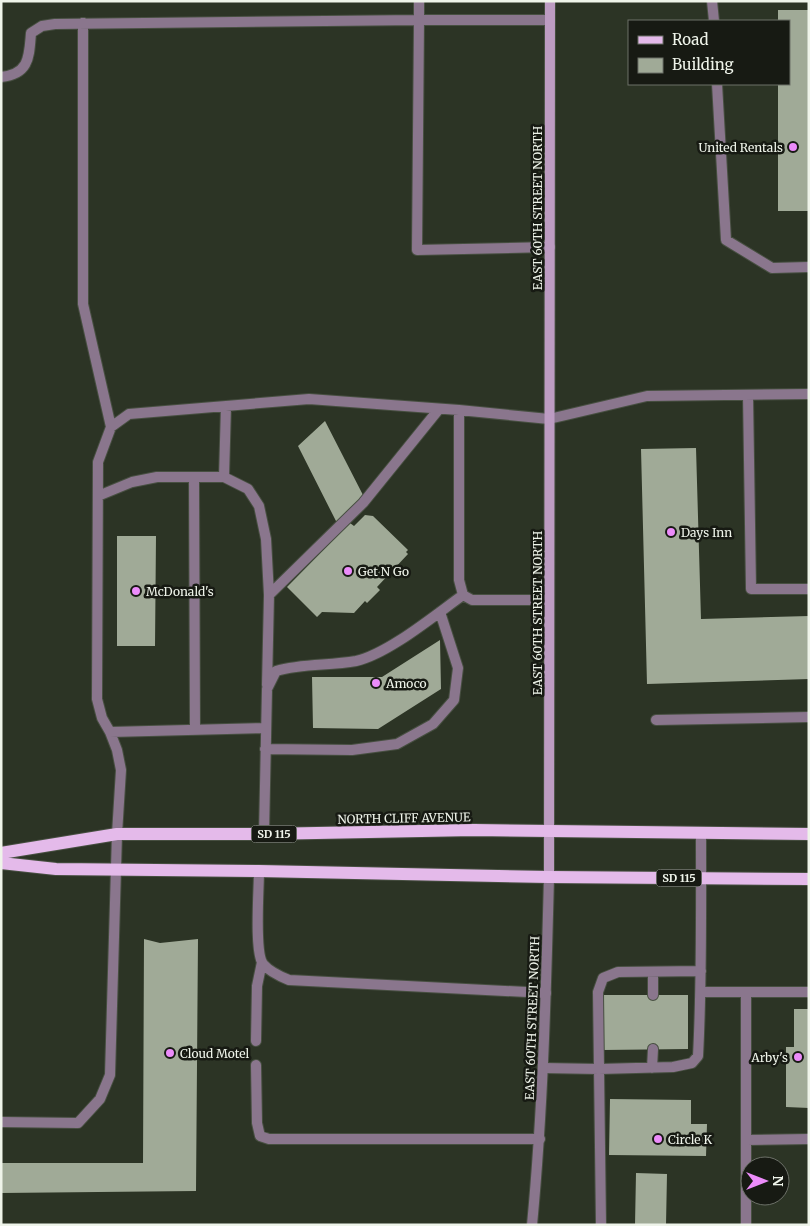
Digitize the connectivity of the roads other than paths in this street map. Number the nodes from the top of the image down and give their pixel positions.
1 (419, 1) edge
2 (550, 1) edge
3 (712, 1) edge
4 (419, 20) junction
5 (550, 20) junction
6 (714, 20) edge
7 (83, 23) junction
8 (1, 77) edge
9 (717, 85) edge
10 (550, 247) junction
11 (809, 268) edge
12 (809, 394) edge
13 (748, 395) junction
14 (226, 406) junction
15 (439, 409) junction
16 (459, 410) junction
17 (550, 419) junction
18 (111, 427) junction
19 (194, 477) junction
20 (224, 478) junction
21 (98, 496) junction
22 (809, 589) edge
23 (269, 595) junction
24 (463, 595) junction
25 (549, 600) junction
26 (440, 612) junction
27 (267, 689) junction
28 (809, 717) edge
29 (656, 720) dead end
30 (266, 728) junction
31 (195, 730) junction
32 (110, 732) junction
33 (265, 749) junction
34 (549, 832) junction
35 (701, 833) junction
36 (117, 834) junction
37 (264, 834) junction
38 (809, 834) edge
39 (1, 854) edge
40 (1, 863) edge
41 (116, 870) junction
42 (259, 871) junction
43 (549, 877) junction
44 (701, 878) junction
45 (809, 879) edge
46 (262, 962) junction
47 (701, 971) junction
48 (653, 972) junction
49 (701, 992) junction
50 (746, 992) junction
51 (809, 992) edge
52 (546, 993) junction
53 (654, 995) dead end
54 (256, 1041) dead end
55 (653, 1049) dead end
56 (256, 1065) dead end
57 (544, 1068) junction
58 (652, 1068) junction
59 (599, 1069) junction
60 (1, 1122) edge
61 (540, 1139) junction
62 (809, 1139) edge
63 (746, 1140) junction
64 (532, 1225) edge
65 (601, 1225) edge
66 (746, 1225) edge

1 - 4 street
2 - 5 main road, EAST 60TH STREET NORTH
3 - 6 street
4 - 5 street
4 - 7 street
4 - 10 street
5 - 10 main road, EAST 60TH STREET NORTH
7 - 8 street
7 - 18 street
9 - 11 street
10 - 17 main road, EAST 60TH STREET NORTH
12 - 13 street
13 - 17 street
13 - 22 street
14 - 15 street
14 - 18 street
14 - 20 street
15 - 16 street
15 - 23 street
16 - 17 street
16 - 24 street
17 - 25 main road, EAST 60TH STREET NORTH
18 - 21 street
19 - 20 street
19 - 21 street
19 - 31 street
20 - 23 street
21 - 32 street
23 - 27 street
24 - 25 street
24 - 26 street
25 - 34 main road, EAST 60TH STREET NORTH
26 - 27 street
26 - 33 street
27 - 30 street
28 - 29 street
30 - 31 street
30 - 33 street
31 - 32 street
32 - 36 street
33 - 37 street
34 - 35 main road, NORTH CLIFF AVENUE / SD 115
34 - 37 main road, NORTH CLIFF AVENUE / SD 115
34 - 43 main road, EAST 60TH STREET NORTH
35 - 38 main road, NORTH CLIFF AVENUE / SD 115
35 - 44 street
36 - 37 main road, NORTH CLIFF AVENUE / SD 115
36 - 39 main road, NORTH CLIFF AVENUE / SD 115
36 - 41 street
40 - 41 main road, SD 115
41 - 42 main road, SD 115
41 - 60 street
42 - 43 main road, SD 115
42 - 46 street
43 - 44 main road, SD 115
43 - 52 street, EAST 60TH STREET NORTH
44 - 45 main road, SD 115
44 - 47 street
46 - 52 street
46 - 54 street
47 - 48 street
47 - 49 street
48 - 53 street
48 - 59 street
49 - 50 street
49 - 58 street
50 - 51 street
50 - 63 street
52 - 57 street, EAST 60TH STREET NORTH
55 - 58 street
56 - 61 street
57 - 59 street
57 - 61 street, EAST 60TH STREET NORTH
58 - 59 street
59 - 65 street
61 - 64 street, EAST 60TH STREET NORTH
62 - 63 street
63 - 66 street

